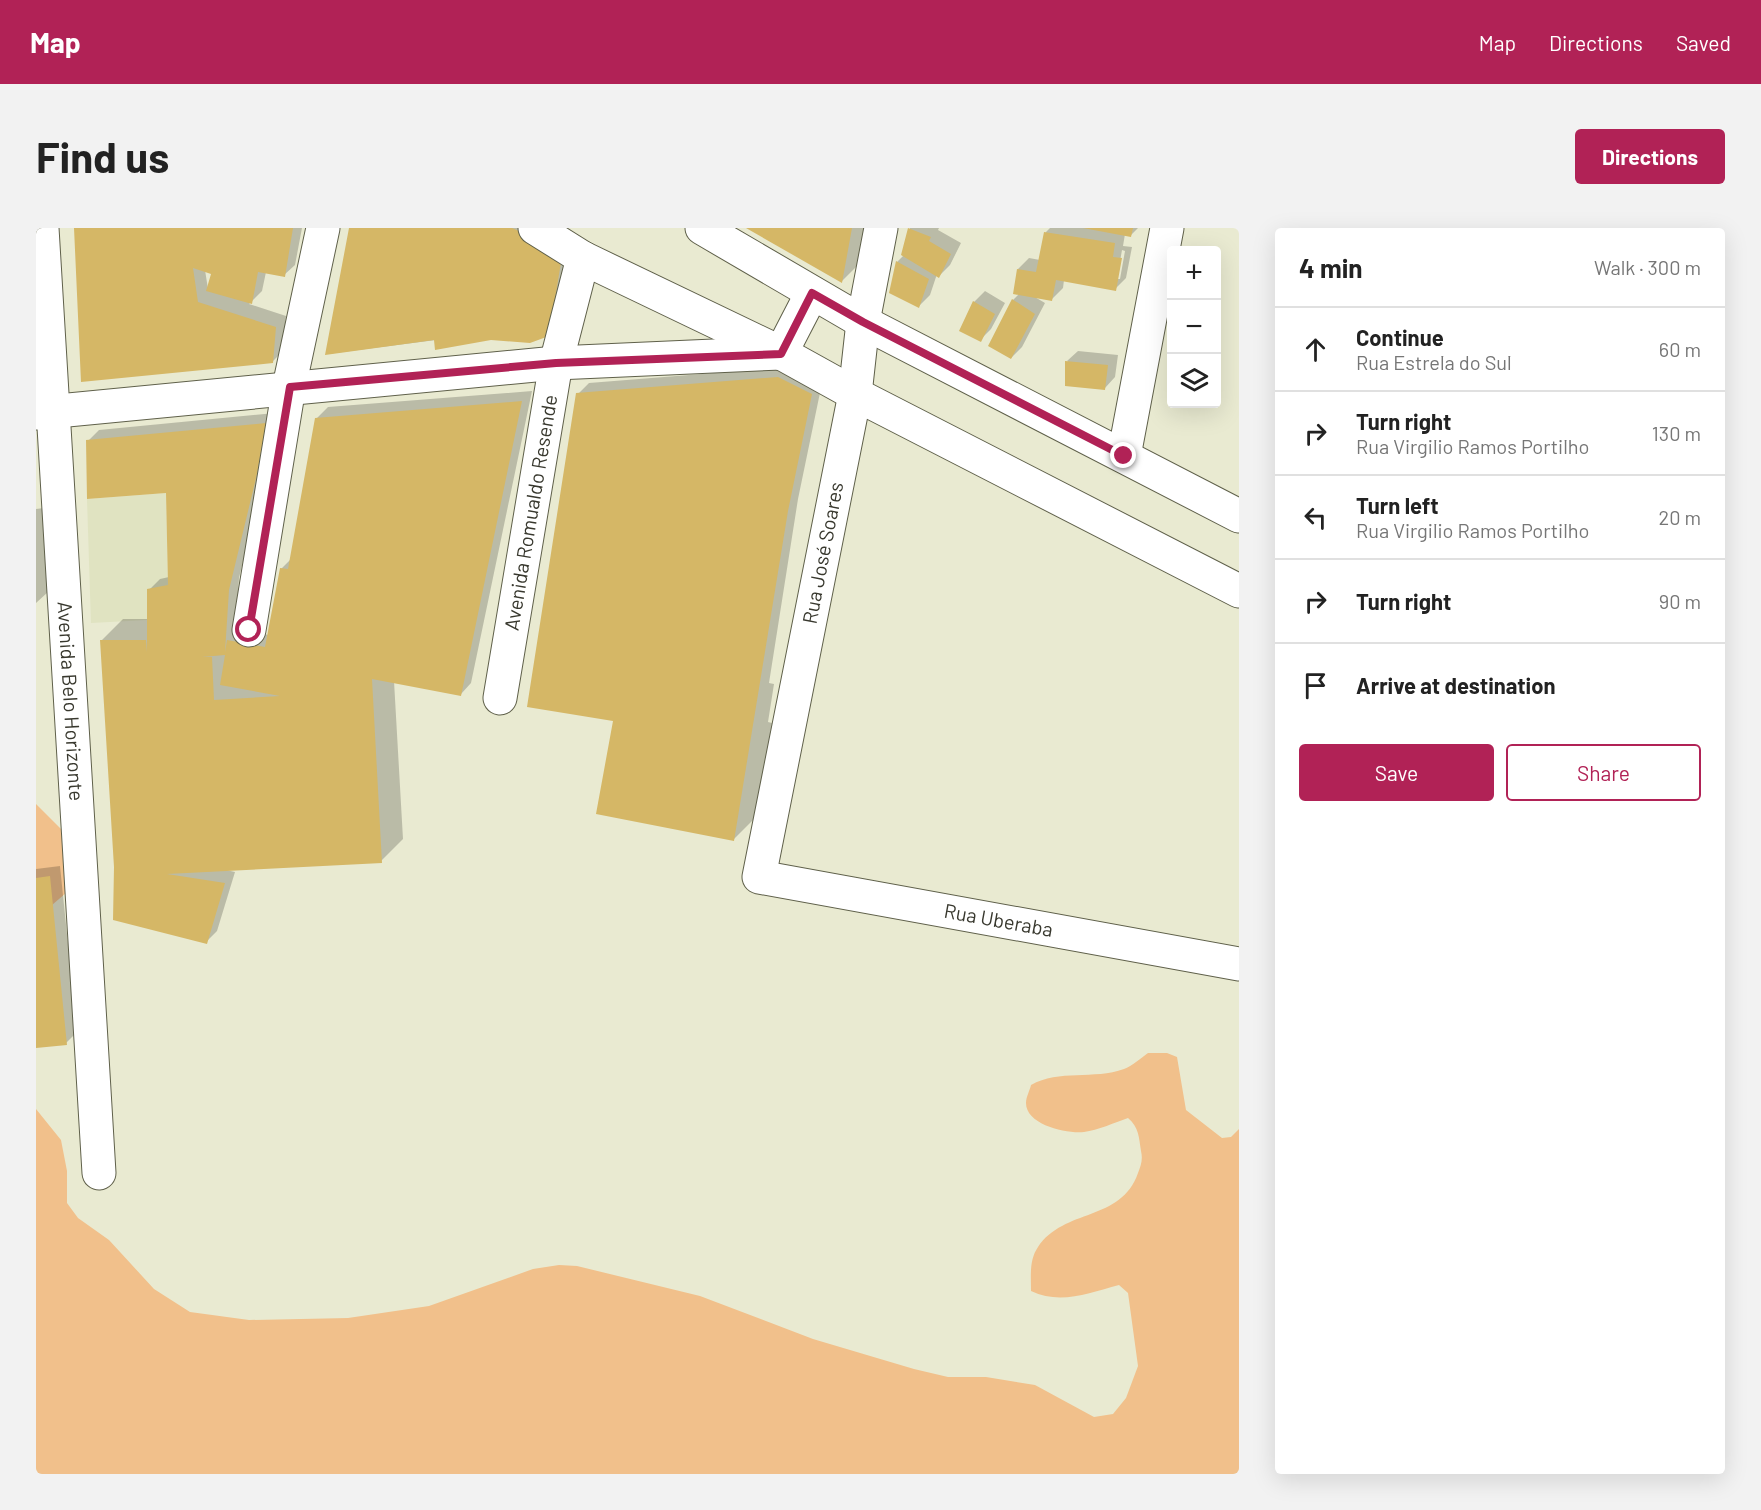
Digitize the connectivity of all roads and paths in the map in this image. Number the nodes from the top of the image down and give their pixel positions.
1 (42, 228) edge
2 (323, 228) edge
3 (535, 228) edge
4 (702, 228) edge
5 (881, 228) edge
6 (1167, 228) edge
7 (583, 258) junction
8 (812, 293) junction
9 (863, 322) junction
10 (781, 354) junction
11 (556, 363) junction
12 (290, 387) junction
13 (855, 394) junction
14 (43, 412) edge
15 (1124, 456) junction
16 (1239, 516) edge
17 (1239, 591) edge
18 (249, 630) dead end
19 (500, 698) dead end
20 (759, 877) joint
21 (1239, 964) edge
22 (99, 1173) dead end

1 - 14 street, Avenida Belo Horizonte
2 - 12 street
3 - 7 street
4 - 8 street
5 - 9 street, Rua José Soares
6 - 15 street
7 - 10 street
7 - 11 street, Avenida Romualdo Resende
8 - 9 street
8 - 10 street
9 - 13 street, Rua José Soares
9 - 15 street
10 - 11 street
10 - 13 street
11 - 12 street
11 - 19 street, Avenida Romualdo Resende
12 - 14 street
12 - 18 street
13 - 17 street
13 - 20 street, Rua José Soares
14 - 22 street, Avenida Belo Horizonte
15 - 16 street
20 - 21 street, Rua Uberaba

